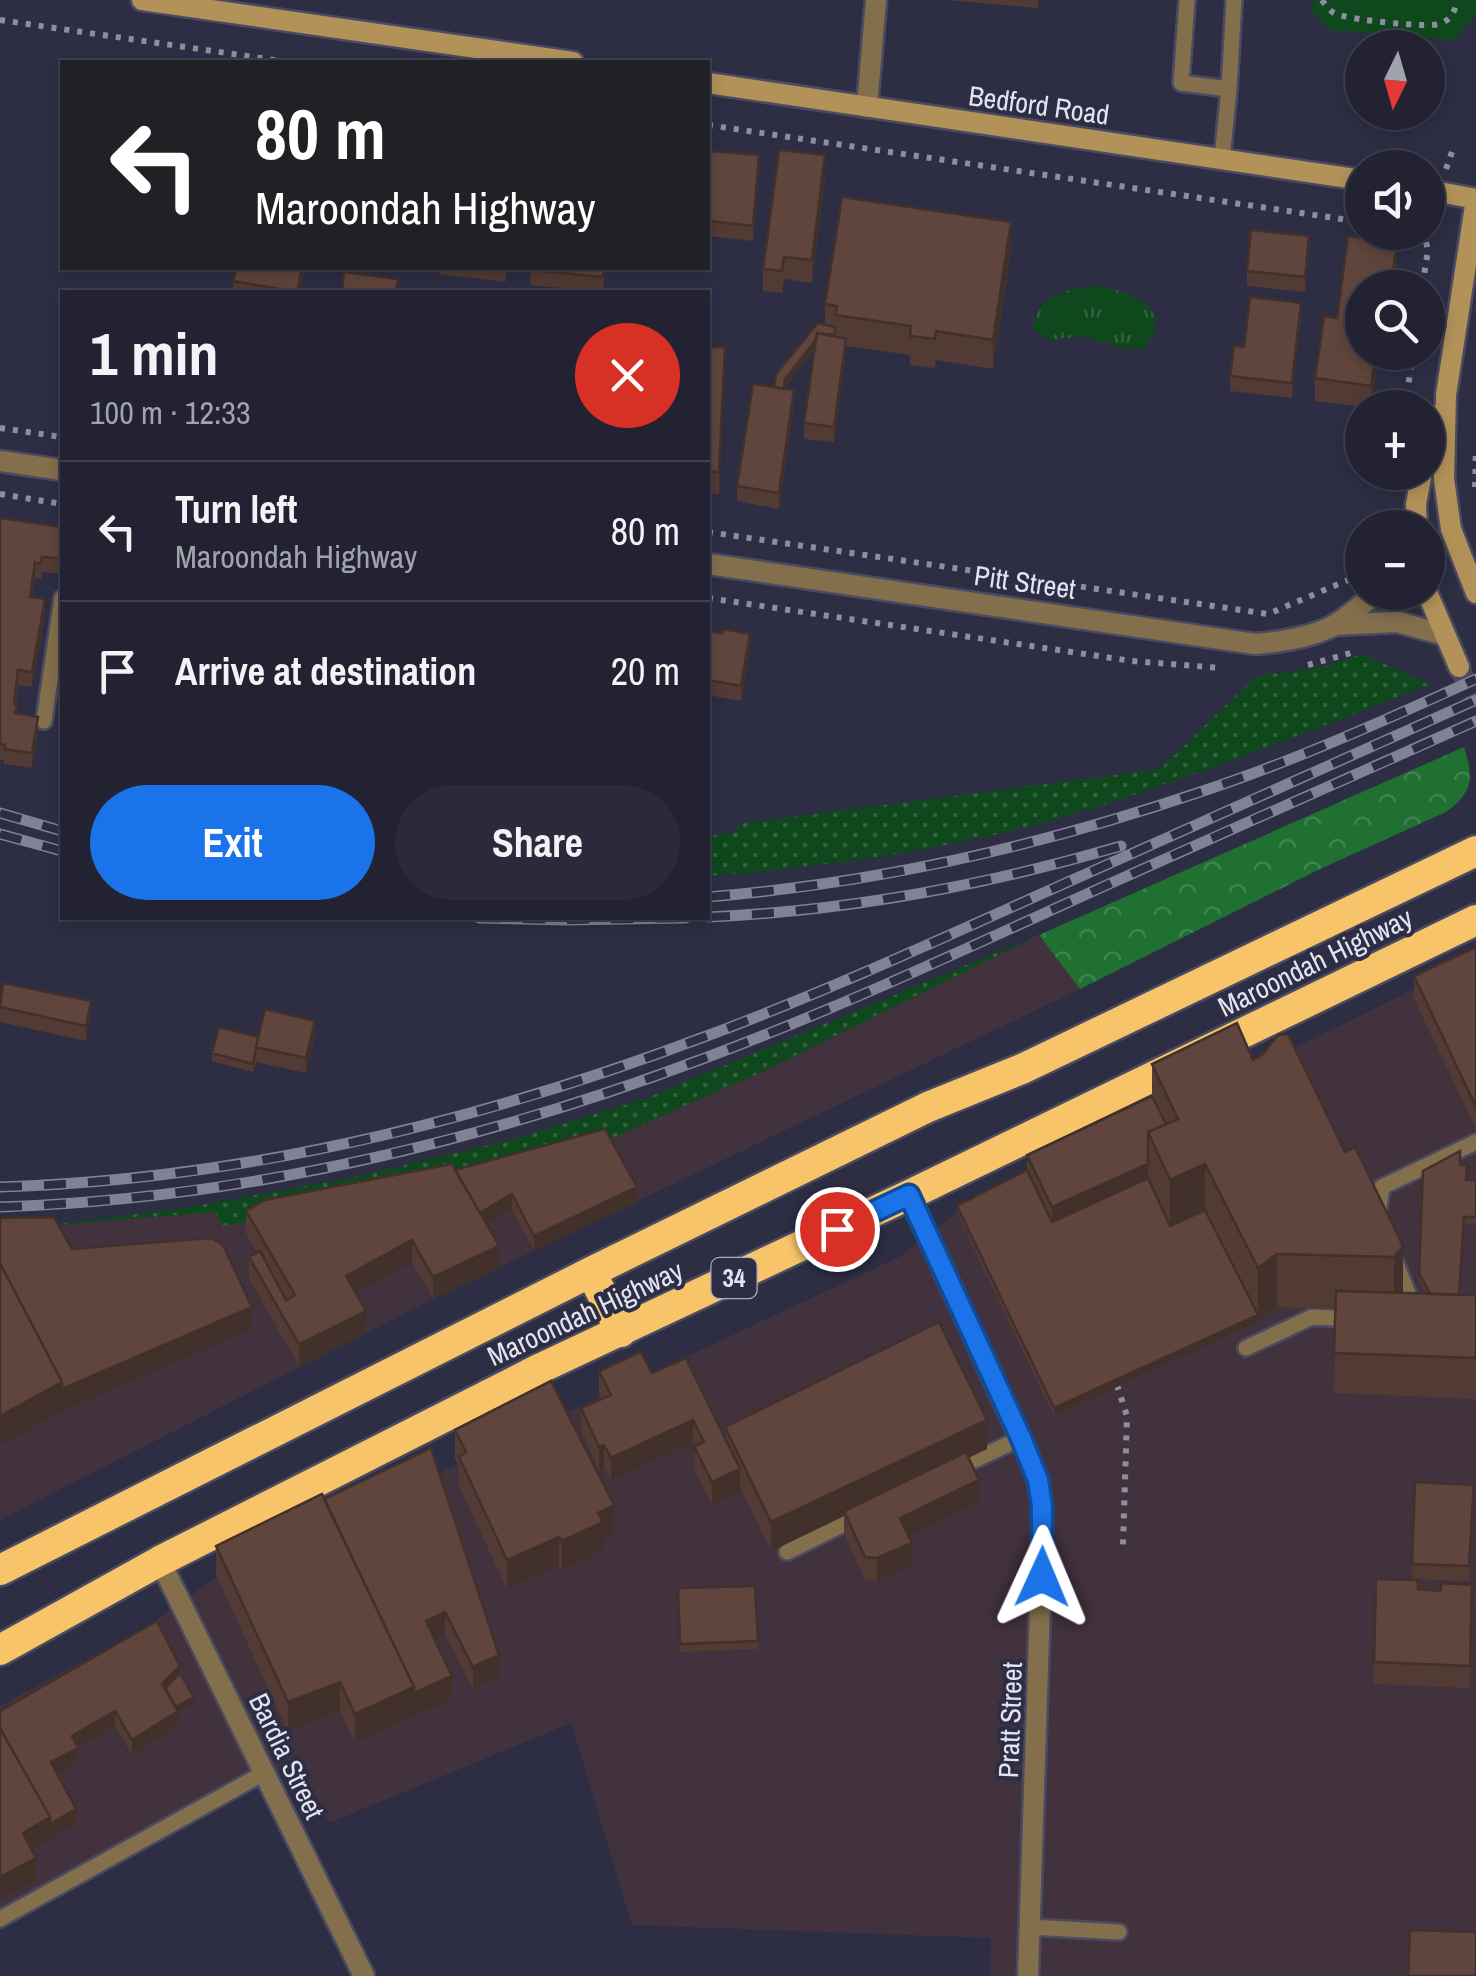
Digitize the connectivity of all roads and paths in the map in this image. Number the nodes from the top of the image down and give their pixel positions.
1 (142, 0) edge
2 (876, 0) edge
3 (1186, 0) edge
4 (1234, 0) edge
5 (1322, 0) edge
6 (1457, 0) edge
7 (270, 9) edge
8 (0, 20) edge
9 (274, 60) edge
10 (562, 60) edge
11 (710, 83) edge
12 (1229, 89) junction
13 (867, 108) junction
14 (710, 125) edge
15 (1222, 159) junction
16 (1345, 177) edge
17 (1445, 193) edge
18 (1476, 199) edge
19 (1345, 219) edge
20 (1446, 394) junction
21 (1445, 397) edge
22 (0, 428) edge
23 (60, 437) edge
24 (0, 461) edge
25 (60, 470) edge
26 (0, 494) edge
27 (60, 504) edge
28 (710, 532) edge
29 (710, 564) edge
30 (1345, 581) edge
31 (1476, 593) edge
32 (1354, 610) edge
33 (1435, 610) edge
34 (60, 612) edge
35 (1333, 626) junction
36 (1445, 635) junction
37 (1460, 667) tunnel mouth
38 (44, 721) dead end
39 (1476, 850) edge
40 (1476, 920) edge
41 (1476, 1142) edge
42 (909, 1195) junction
43 (1384, 1236) edge
44 (1392, 1253) edge
45 (591, 1272) junction
46 (1366, 1320) edge
47 (1402, 1322) edge
48 (621, 1332) junction
49 (1246, 1348) dead end
50 (1118, 1386) edge
51 (1021, 1438) junction
52 (942, 1476) edge
53 (874, 1510) edge
54 (1124, 1545) dead end
55 (787, 1552) dead end
56 (160, 1560) junction
57 (0, 1570) edge
58 (0, 1650) edge
59 (264, 1773) junction
60 (0, 1920) edge
61 (1030, 1927) junction
62 (1119, 1932) dead end
63 (364, 1976) edge
64 (1028, 1976) edge

1 - 7 main road
2 - 13 street
3 - 12 lane
4 - 12 lane
5 - 6 path
7 - 10 main road
8 - 9 path
11 - 13 main road, Bedford Road
12 - 15 lane
13 - 15 main road, Bedford Road
14 - 19 path
15 - 16 main road, Bedford Road
17 - 18 main road
18 - 20 main road
20 - 21 main road
20 - 31 main road
22 - 23 path
24 - 25 street
26 - 27 path
28 - 30 path
29 - 35 street, Pitt Street
32 - 35 street, Pitt Street
33 - 36 main road
34 - 38 lane
35 - 36 street, Pitt Street
36 - 37 main road
39 - 45 highway, Maroondah Highway / 34
40 - 42 highway, Maroondah Highway / 34
41 - 43 lane
42 - 48 highway, Maroondah Highway / 34
42 - 51 street, Pratt Street
44 - 47 lane
45 - 48 highway
45 - 57 highway, Maroondah Highway / 34
46 - 49 lane
48 - 56 highway, Maroondah Highway / 34
50 - 54 path
51 - 52 lane
51 - 61 street, Pratt Street
53 - 55 lane
56 - 58 highway, Maroondah Highway / 34
56 - 59 street, Bardia Street
59 - 60 lane
59 - 63 street, Bardia Street
61 - 62 lane
61 - 64 street, Pratt Street

